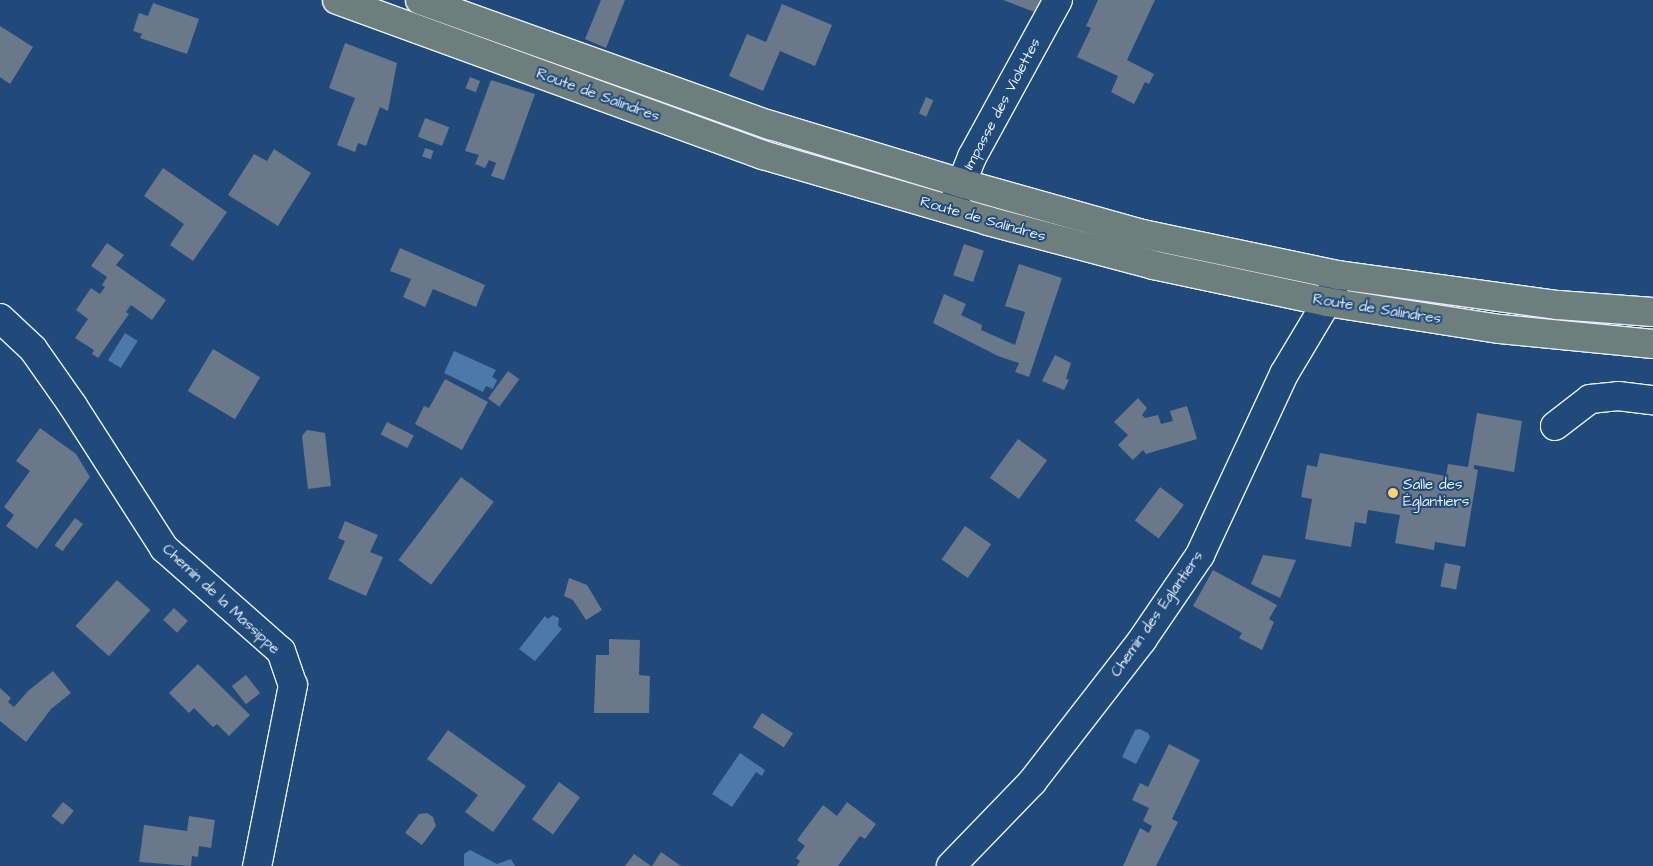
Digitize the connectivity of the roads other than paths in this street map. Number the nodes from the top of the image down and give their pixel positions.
1 (336, 0) edge
2 (420, 0) edge
3 (1058, 0) edge
4 (961, 183) junction
5 (951, 210) junction
6 (1338, 275) junction
7 (1327, 302) junction
8 (1653, 312) edge
9 (0, 318) edge
10 (1653, 344) edge
11 (1653, 400) edge
12 (1556, 426) dead end
13 (256, 866) edge
14 (951, 866) edge

1 - 5 main road, Route de Salindres
2 - 4 main road, Route de Salindres
3 - 4 street, Impasse des Violettes
4 - 5 street, Impasse des Violettes
4 - 6 main road, Route de Salindres
5 - 7 main road, Route de Salindres
6 - 7 street, Chemin des Églantiers
6 - 8 main road, Route de Salindres
7 - 10 main road, Route de Salindres
7 - 14 street, Chemin des Églantiers
9 - 13 street, Chemin de la Massippe
11 - 12 street

